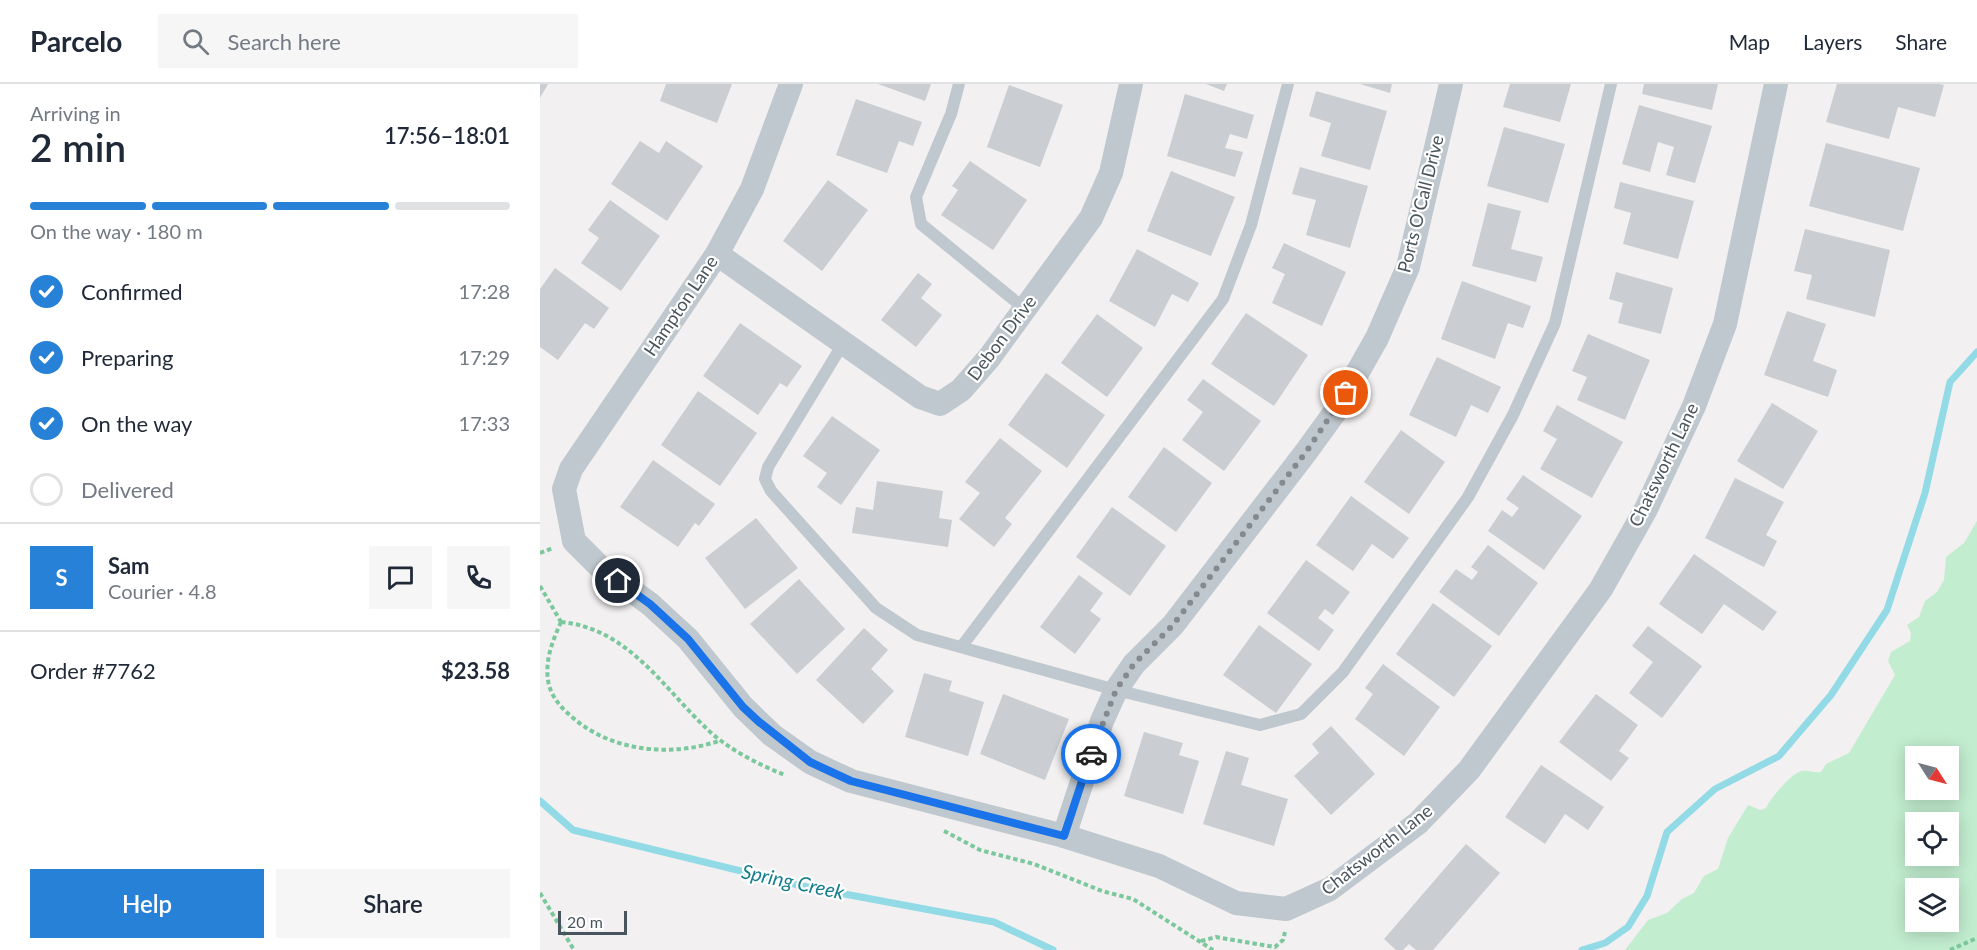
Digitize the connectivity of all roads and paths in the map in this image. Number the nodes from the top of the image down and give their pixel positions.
1 (791, 84) edge
2 (959, 84) edge
3 (1131, 84) edge
4 (1288, 84) edge
5 (1450, 84) edge
6 (1611, 84) edge
7 (1776, 84) edge
8 (717, 254) junction
9 (1024, 309) junction
10 (844, 342) junction
11 (540, 586) edge
12 (561, 622) junction
13 (962, 646) junction
14 (1116, 690) junction
15 (720, 740) junction
16 (787, 775) dead end
17 (939, 828) dead end
18 (1064, 836) junction
19 (540, 893) edge
20 (1286, 909) junction
21 (1977, 938) edge
22 (1200, 941) junction
23 (574, 950) edge
24 (1212, 950) edge
25 (1950, 950) edge

1 - 8 street, Hampton Lane
2 - 9 lane
3 - 9 street, Debon Drive
4 - 13 lane
5 - 14 street, Ports O'Call Drive
6 - 14 lane
7 - 20 street, Chatsworth Lane
8 - 10 street, Debon Drive
8 - 18 street, Hampton Lane
9 - 10 street, Debon Drive
10 - 13 lane
11 - 12 path
12 - 15 path
12 - 15 path
13 - 14 lane
14 - 18 street, Ports O'Call Drive
15 - 16 path
17 - 22 path
18 - 20 street
19 - 23 path
20 - 22 path
21 - 25 path
22 - 24 path

